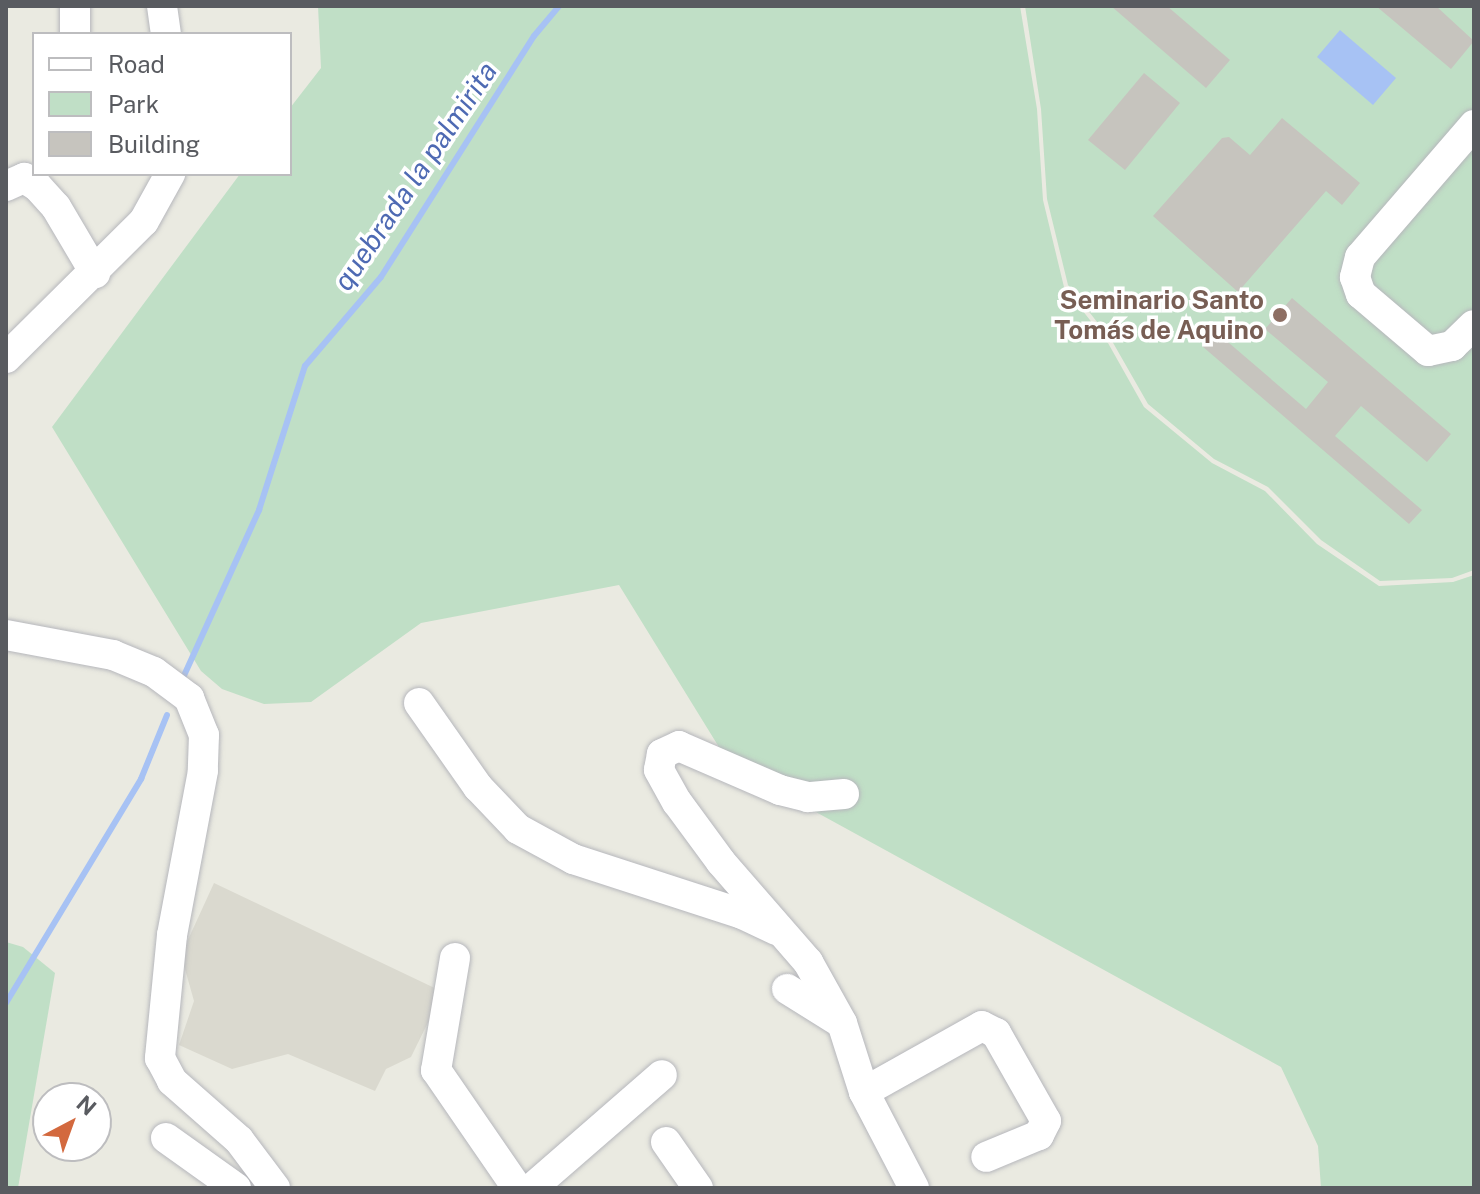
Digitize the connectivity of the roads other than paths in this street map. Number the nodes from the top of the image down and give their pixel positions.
1 (75, 6) edge
2 (162, 6) edge
3 (75, 32) edge
4 (166, 32) edge
5 (1474, 125) edge
6 (169, 176) edge
7 (6, 186) edge
8 (95, 273) junction
9 (1474, 325) edge
10 (6, 358) edge
11 (6, 635) edge
12 (419, 703) dead end
13 (844, 794) dead end
14 (788, 937) junction
15 (455, 958) dead end
16 (787, 989) dead end
17 (842, 1023) junction
18 (662, 1075) dead end
19 (864, 1092) junction
20 (166, 1138) dead end
21 (666, 1142) dead end
22 (986, 1157) dead end
23 (236, 1188) edge
24 (275, 1188) edge
25 (517, 1188) edge
26 (532, 1188) edge
27 (698, 1188) edge
28 (914, 1188) edge

1 - 3 street
2 - 4 street
5 - 9 street
6 - 8 street
7 - 8 street
8 - 10 street
11 - 24 street
12 - 14 street
13 - 14 street
14 - 17 street
15 - 25 street
16 - 17 street
17 - 19 street
18 - 26 street
19 - 22 street
19 - 28 street
20 - 23 street
21 - 27 street

